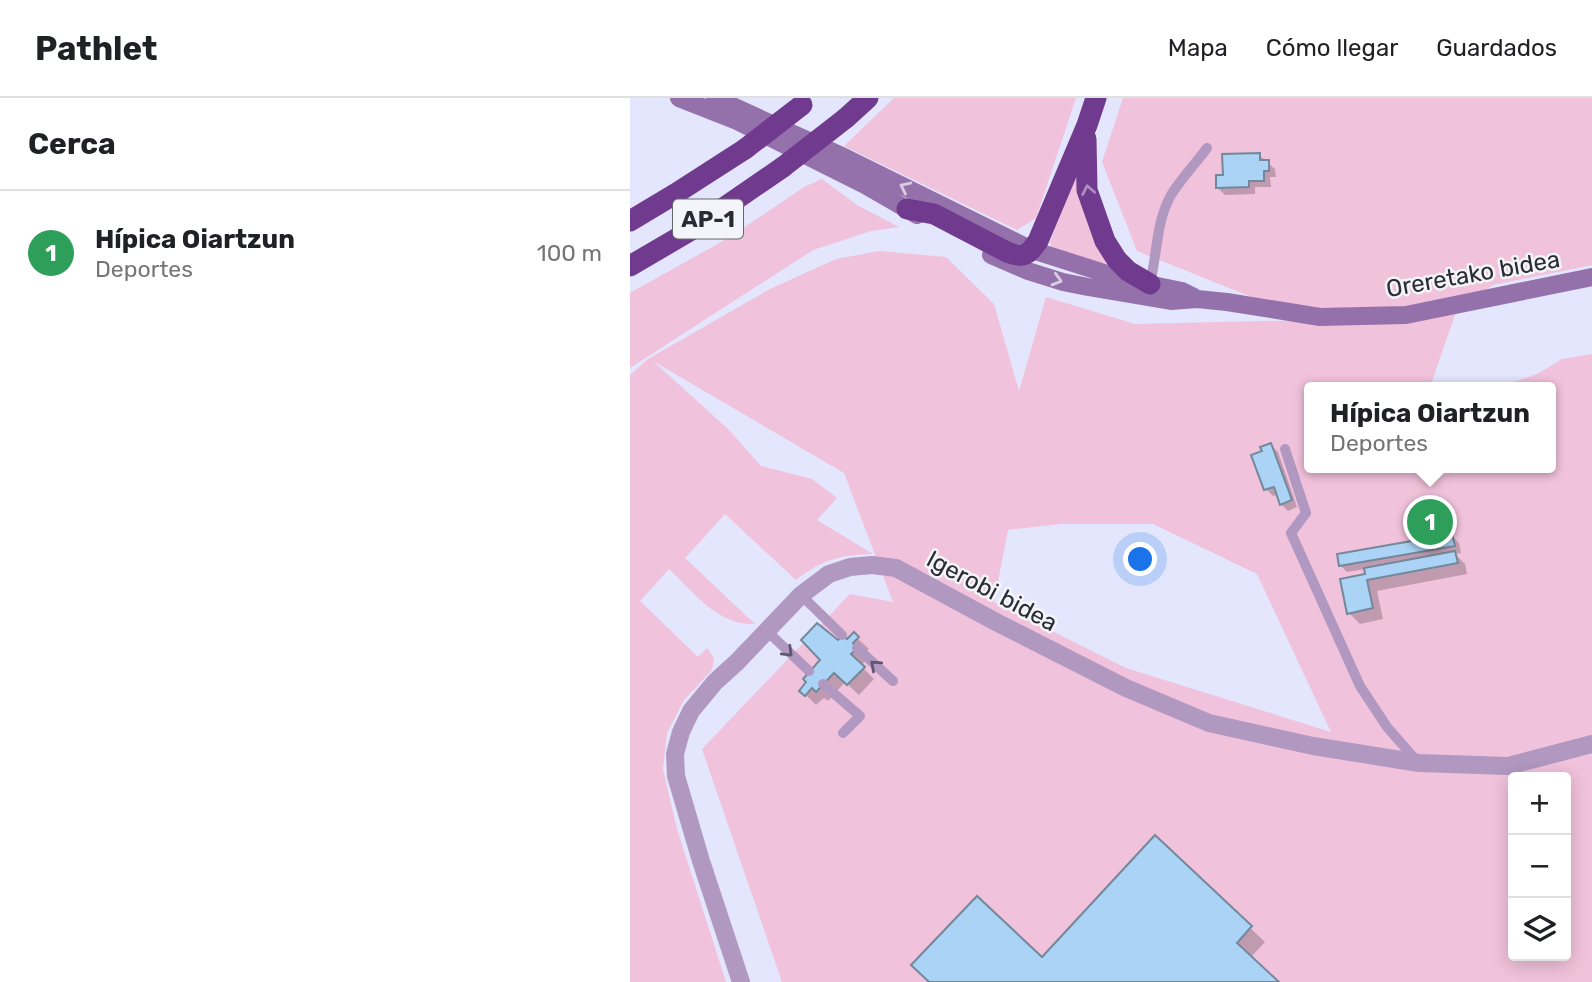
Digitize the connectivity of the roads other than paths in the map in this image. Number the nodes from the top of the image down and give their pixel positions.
1 (679, 98) edge
2 (715, 98) edge
3 (868, 98) edge
4 (1096, 98) edge
5 (806, 102) edge
6 (729, 103) edge
7 (1087, 125) junction
8 (1207, 148) dead end
9 (907, 209) junction
10 (630, 221) edge
11 (1031, 250) junction
12 (630, 266) edge
13 (1592, 277) edge
14 (1150, 284) junction
15 (1197, 299) junction
16 (1285, 449) dead end
17 (801, 595) junction
18 (768, 632) junction
19 (842, 635) dead end
20 (857, 648) dead end
21 (809, 671) dead end
22 (893, 681) dead end
23 (823, 684) dead end
24 (843, 733) dead end
25 (1592, 744) edge
26 (1419, 764) junction
27 (741, 982) edge

1 - 9 main road
2 - 6 main road
3 - 12 highway, AP-1, bridge
4 - 7 highway
5 - 10 highway, AP-1, bridge
11 -> 6 main road
7 - 11 highway
14 -> 7 highway
8 - 14 lane
9 - 11 highway
9 -> 15 main road
11 - 14 main road
13 - 15 main road, Oreretako bidea
14 - 15 main road
16 - 26 lane
17 - 18 street, Igerobi bidea
17 - 19 lane
17 - 26 street, Igerobi bidea
18 -> 21 lane
18 - 27 street, Igerobi bidea
22 -> 20 lane
23 - 24 lane
25 - 26 street, Igerobi bidea

